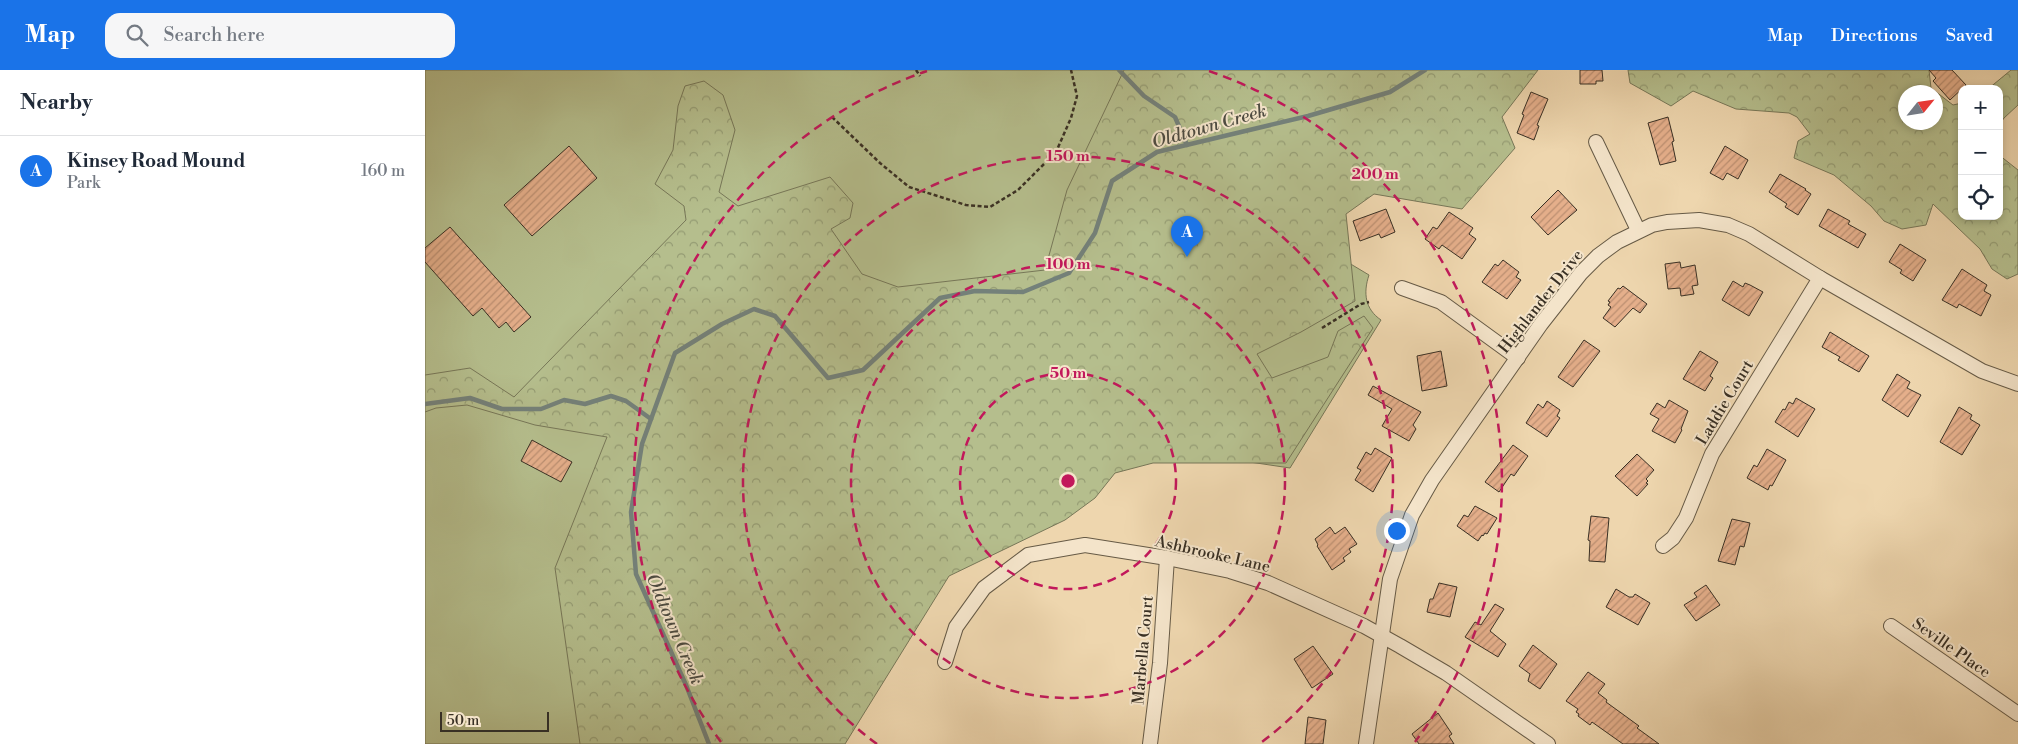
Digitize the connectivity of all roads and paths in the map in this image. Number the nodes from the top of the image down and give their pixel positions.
1 (916, 70) edge
2 (1071, 70) edge
3 (919, 76) dead end
4 (832, 117) dead end
5 (1596, 142) dead end
6 (1639, 230) junction
7 (1820, 278) junction
8 (1402, 288) dead end
9 (1369, 302) dead end
10 (1322, 328) dead end
11 (1518, 358) junction
12 (2018, 384) edge
13 (1663, 546) dead end
14 (1167, 558) junction
15 (1891, 626) dead end
16 (1381, 636) junction
17 (945, 662) dead end
18 (2018, 714) edge
19 (1150, 744) edge
20 (1366, 744) edge
21 (1548, 744) edge

1 - 3 path
2 - 4 path
5 - 6 street
6 - 7 street, Highlander Drive
6 - 11 street, Highlander Drive
7 - 12 street, Highlander Drive
7 - 13 street, Laddie Court
8 - 11 street
9 - 10 path
11 - 16 street, Highlander Drive
14 - 16 street, Ashbrooke Lane
14 - 17 street, Ashbrooke Lane
14 - 19 street, Marbella Court
15 - 18 street, Seville Place
16 - 20 street, Highlander Drive
16 - 21 street, Ashbrooke Lane

